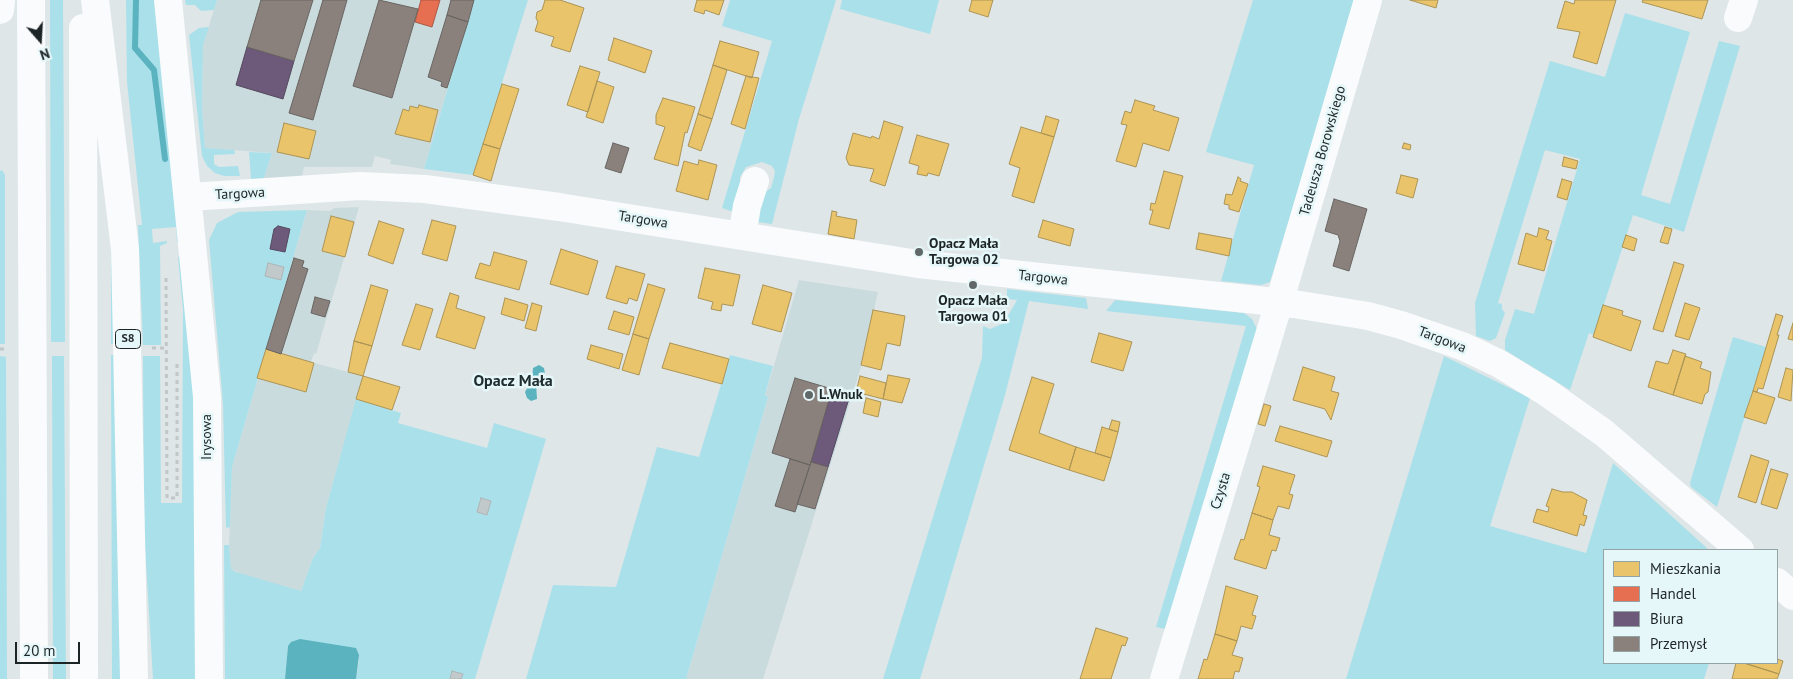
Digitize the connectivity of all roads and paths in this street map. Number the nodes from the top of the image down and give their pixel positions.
1 (1, 0) edge
2 (31, 0) edge
3 (83, 0) edge
4 (95, 0) edge
5 (168, 0) edge
6 (1368, 0) edge
7 (0, 10) edge
8 (755, 181) dead end
9 (189, 197) junction
10 (742, 236) junction
11 (166, 278) dead end
12 (1279, 303) junction
13 (177, 354) dead end
14 (1739, 549) edge
15 (1778, 583) edge
16 (1793, 596) edge
17 (34, 679) edge
18 (84, 679) edge
19 (134, 679) edge
20 (210, 679) edge
21 (1164, 679) edge

1 - 7 main road
2 - 17 main road
3 - 18 main road
4 - 19 main road, S8
5 - 9 main road, Irysowa
6 - 12 main road, Tadeusza Borowskiego
8 - 10 main road
9 - 10 main road, Targowa
9 - 20 main road, Irysowa
10 - 12 main road, Targowa
11 - 13 path
12 - 14 main road, Targowa
12 - 21 main road, Czysta
15 - 16 main road

